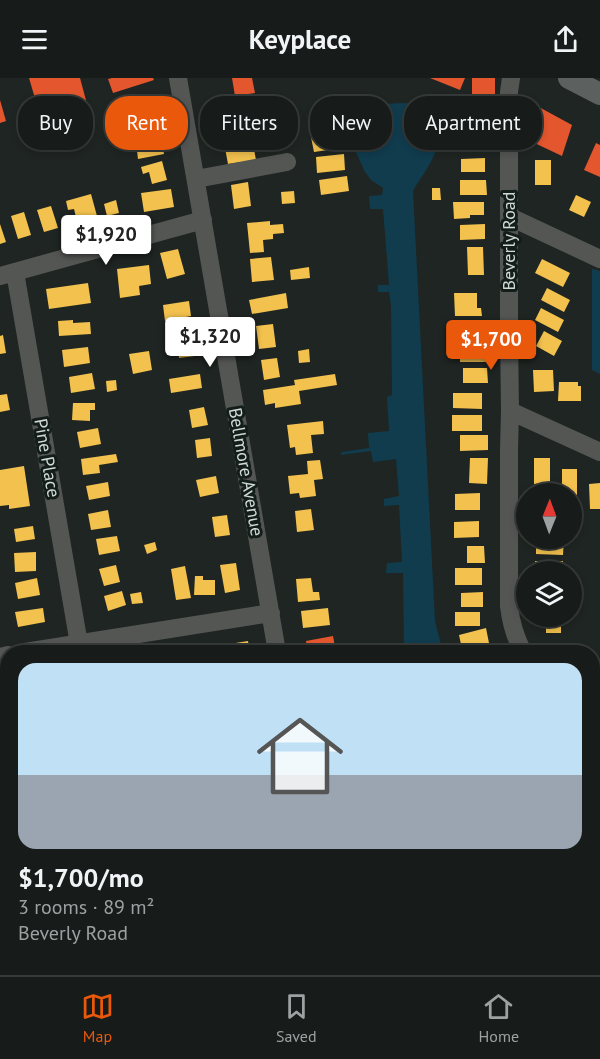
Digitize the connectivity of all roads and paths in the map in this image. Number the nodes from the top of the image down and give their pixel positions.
1 (178, 78) edge
2 (511, 78) edge
3 (569, 78) edge
4 (600, 94) edge
5 (287, 162) dead end
6 (196, 179) junction
7 (510, 217) junction
8 (203, 220) junction
9 (600, 259) edge
10 (8, 274) edge
11 (510, 411) junction
12 (600, 452) edge
13 (270, 613) junction
14 (79, 644) junction
15 (72, 645) edge
16 (276, 645) edge
17 (519, 645) edge

1 - 6 street, Bellmore Avenue
2 - 7 street, Beverly Road
3 - 4 main road
5 - 6 street
6 - 8 street, Bellmore Avenue
7 - 9 street
7 - 11 street, Beverly Road
8 - 10 street
8 - 13 street, Bellmore Avenue
10 - 14 street, Pine Place
11 - 12 street
11 - 17 street, Beverly Road
13 - 14 street
13 - 16 street, Bellmore Avenue
14 - 15 street

